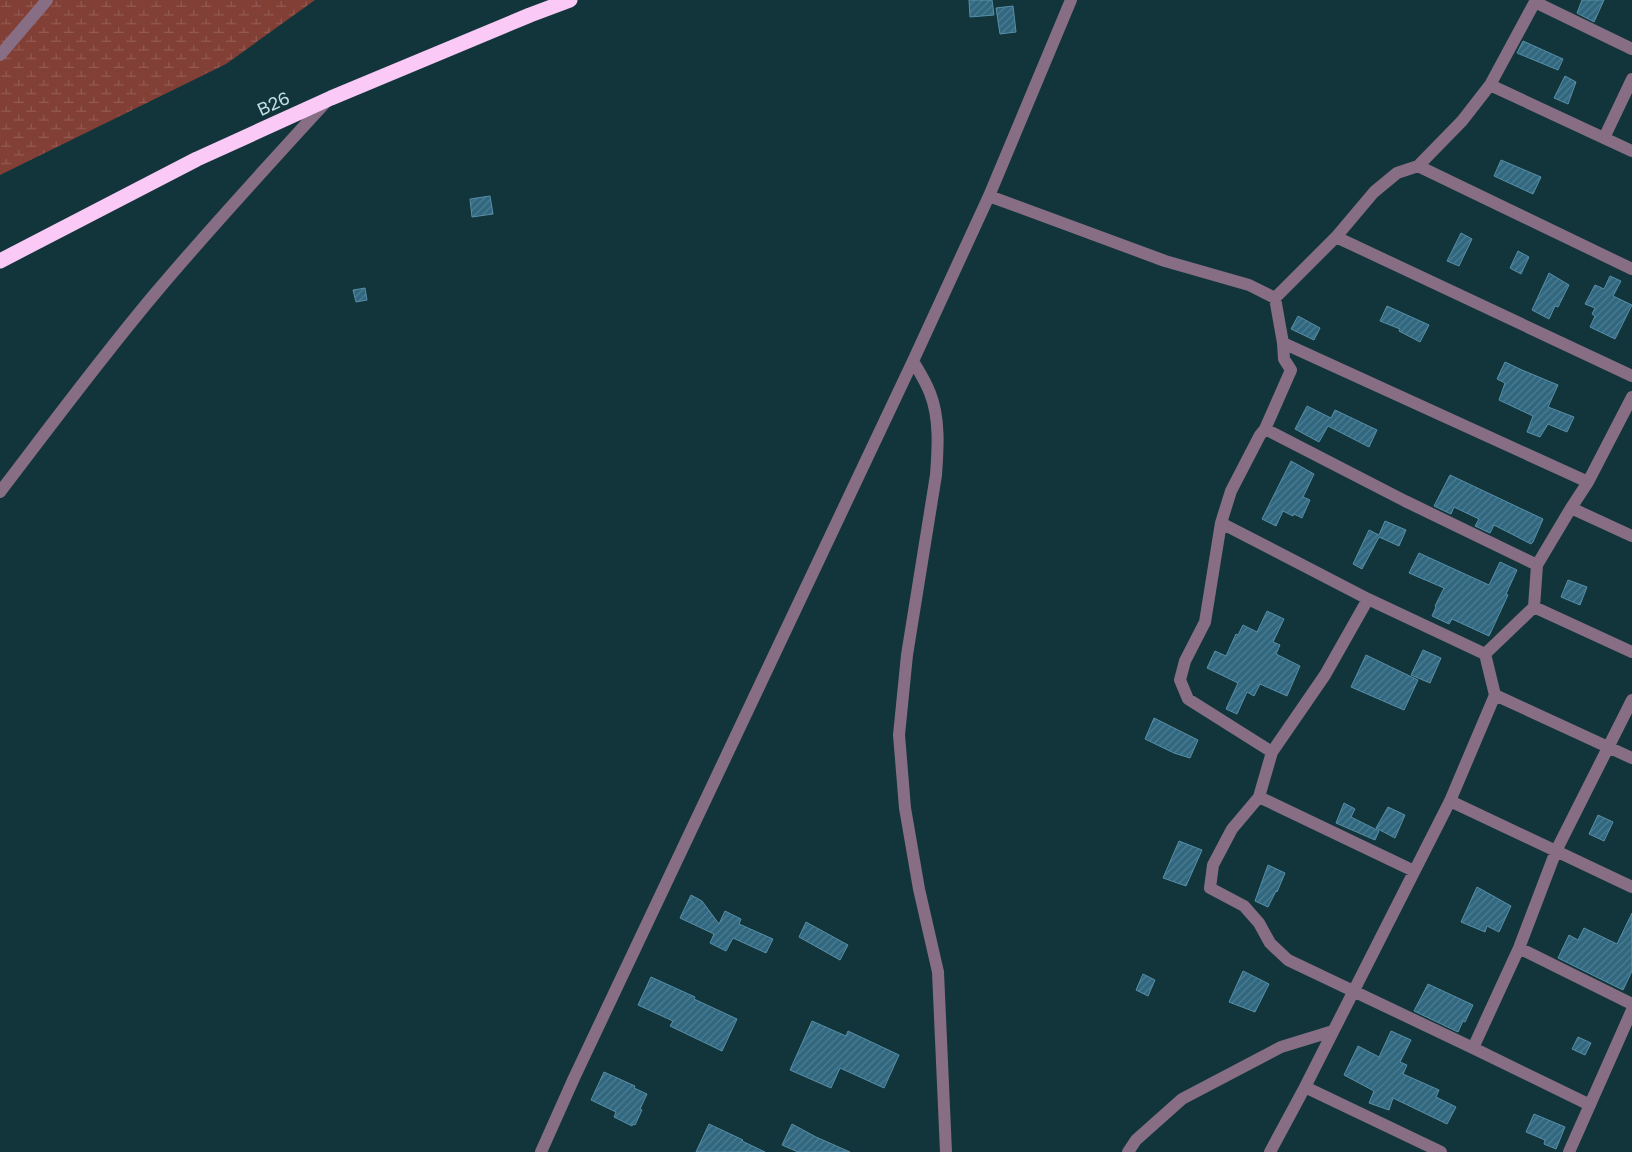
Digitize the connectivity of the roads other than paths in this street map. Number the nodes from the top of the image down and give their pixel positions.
1 (47, 0) edge
2 (570, 0) edge
3 (1071, 0) edge
4 (1536, 1) edge
5 (1632, 50) edge
6 (0, 55) edge
7 (1632, 79) edge
8 (1490, 84) junction
9 (331, 98) junction
10 (1604, 138) junction
11 (1632, 151) edge
12 (1418, 166) junction
13 (989, 196) junction
14 (1336, 237) junction
15 (0, 261) edge
16 (1632, 269) edge
17 (1274, 298) junction
18 (1283, 343) junction
19 (913, 362) junction
20 (1632, 376) edge
21 (1632, 397) edge
22 (1265, 429) junction
23 (1588, 482) junction
24 (0, 492) edge
25 (1570, 508) junction
26 (1221, 523) junction
27 (1632, 536) edge
28 (1537, 565) junction
29 (1368, 599) junction
30 (1534, 607) junction
31 (1632, 652) edge
32 (1485, 654) junction
33 (1495, 695) junction
34 (1632, 700) edge
35 (1608, 746) junction
36 (1272, 752) junction
37 (1632, 758) edge
38 (1259, 797) junction
39 (1450, 800) junction
40 (1556, 850) junction
41 (1414, 871) junction
42 (1632, 886) edge
43 (1519, 948) junction
44 (1353, 990) junction
45 (1632, 1004) edge
46 (1632, 1010) edge
47 (1333, 1032) junction
48 (1473, 1048) junction
49 (1305, 1087) junction
50 (1590, 1106) junction
51 (541, 1152) edge
52 (946, 1152) edge
53 (1128, 1152) edge
54 (1270, 1152) edge
55 (1441, 1152) edge
56 (1569, 1152) edge

1 - 6 street
2 - 9 highway, B26
3 - 13 street
4 - 5 street
4 - 8 street
7 - 10 street
8 - 10 street
8 - 12 street
9 - 15 highway, B26
9 - 24 street
10 - 11 street
12 - 14 street
12 - 16 street
13 - 17 street
13 - 19 street
14 - 17 street
14 - 20 street
17 - 18 street
18 - 22 street
18 - 23 street
19 - 51 street
19 - 52 street
21 - 23 street
22 - 26 street
22 - 28 street
23 - 25 street
25 - 27 street
25 - 28 street
26 - 29 street
26 - 36 street
28 - 30 street
29 - 32 street
29 - 36 street
30 - 31 street
30 - 32 street
32 - 33 street
33 - 35 street
33 - 39 street
34 - 35 street
35 - 37 street
35 - 40 street
36 - 38 street
38 - 41 street
38 - 44 street
39 - 40 street
39 - 41 street
40 - 42 street
40 - 43 street
41 - 44 street
43 - 45 street
43 - 48 street
44 - 47 street
44 - 48 street
46 - 50 street
47 - 49 street
47 - 53 street
48 - 50 street
49 - 54 street
49 - 55 street
50 - 56 street

